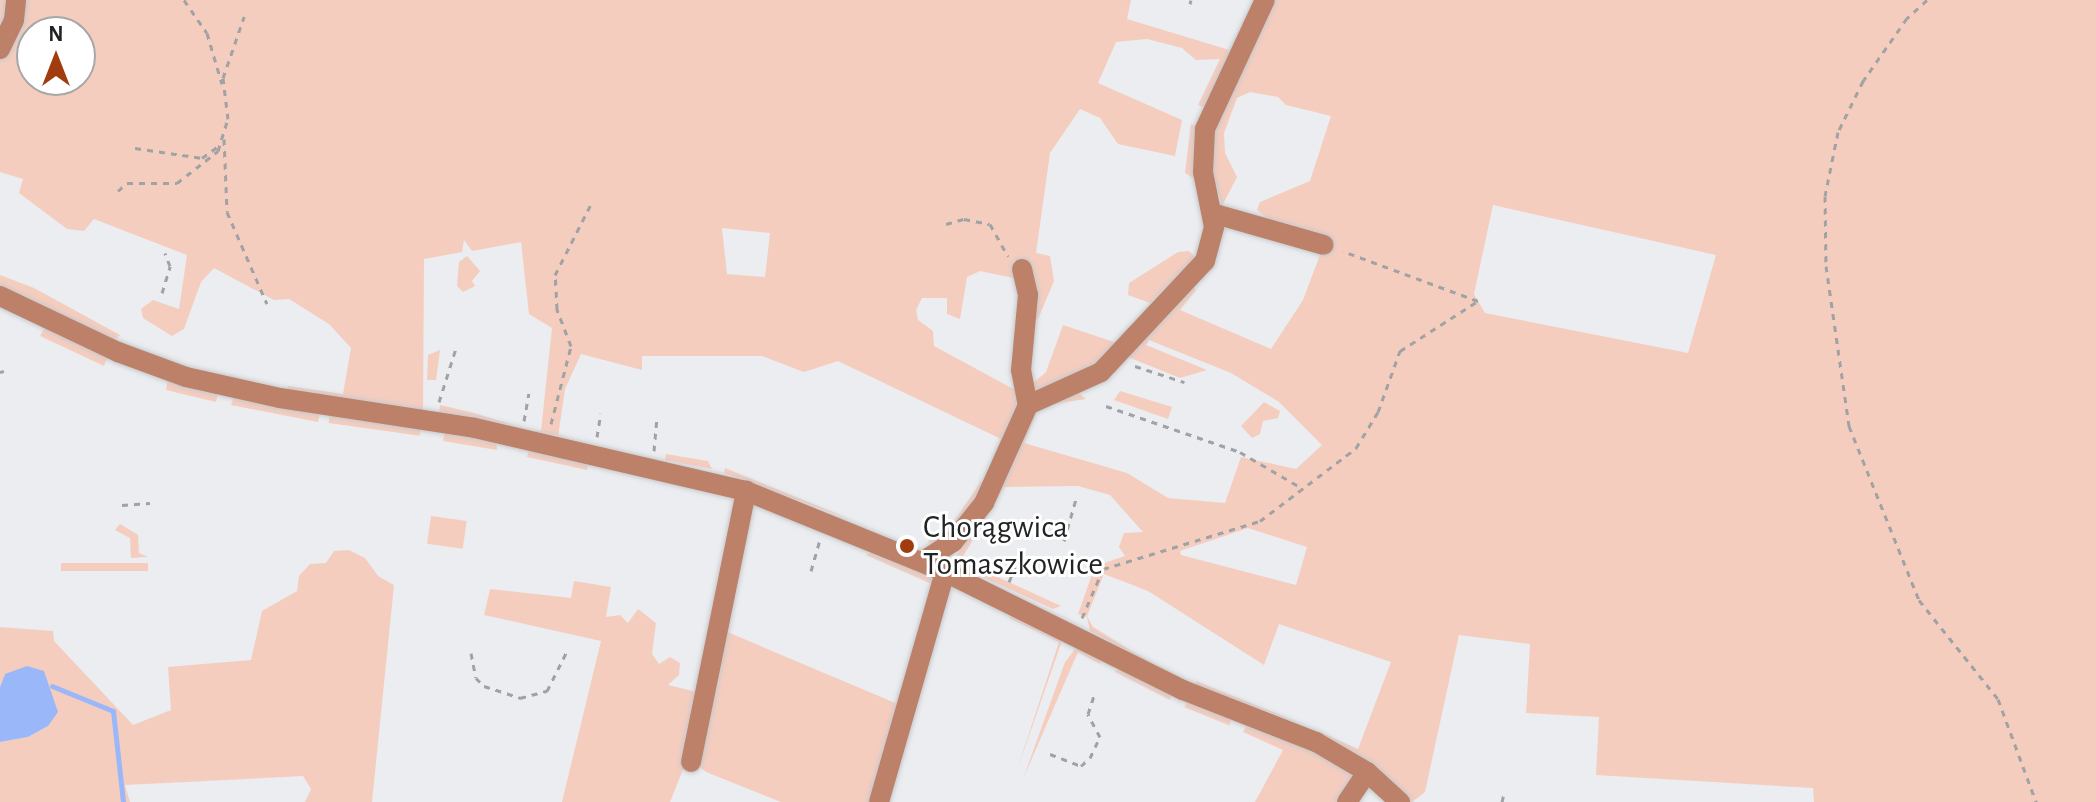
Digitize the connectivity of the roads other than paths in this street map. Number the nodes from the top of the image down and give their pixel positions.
1 (16, 0) edge
2 (1265, 0) edge
3 (0, 49) edge
4 (1212, 213) junction
5 (1324, 245) road end
6 (1022, 269) road end
7 (0, 296) edge
8 (1028, 405) junction
9 (746, 491) junction
10 (922, 562) junction
11 (945, 572) junction
12 (691, 762) dead end
13 (1367, 772) junction
14 (879, 802) edge
15 (1347, 802) edge
16 (1400, 802) edge

1 - 3 street
2 - 4 street
4 - 5 street
4 - 8 street
6 - 8 street
7 - 9 street
8 - 10 street
9 - 10 street
9 - 12 street
10 - 11 street
11 - 13 street
11 - 14 street
13 - 15 street
13 - 16 street

